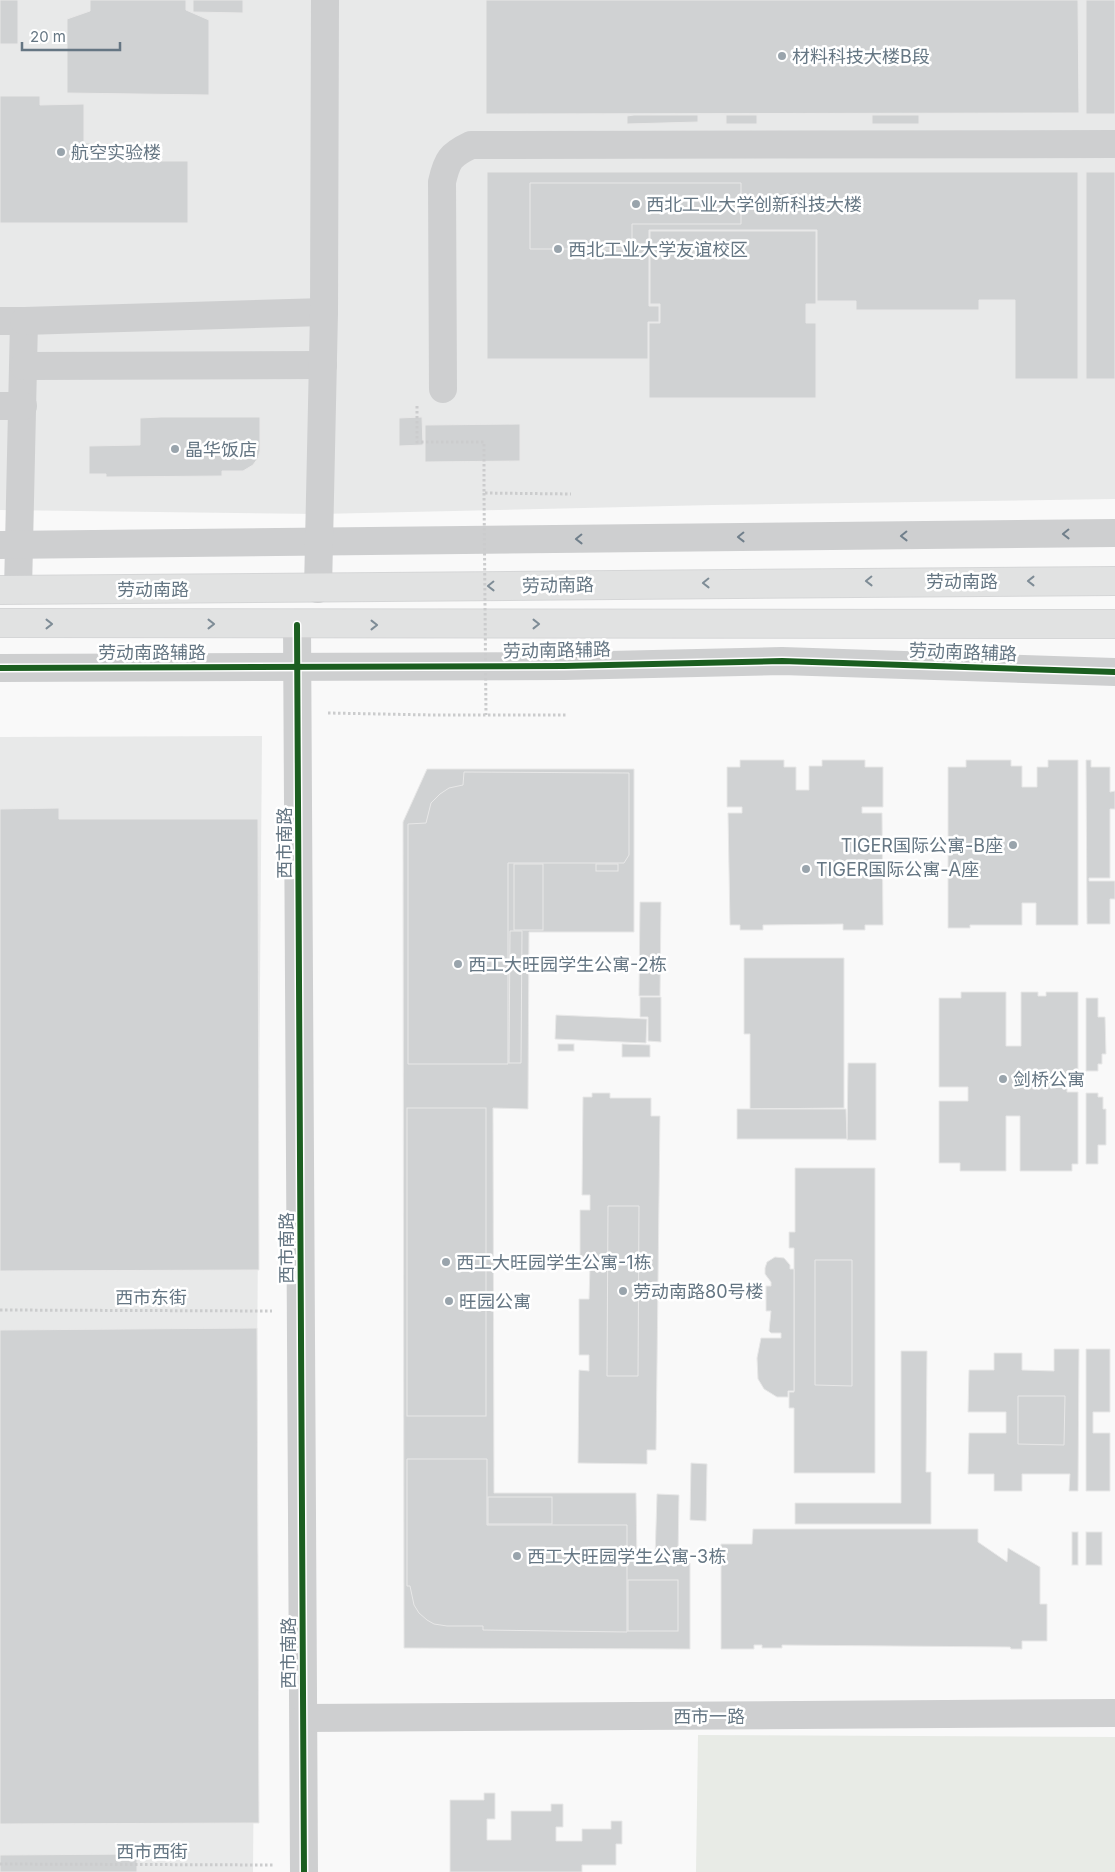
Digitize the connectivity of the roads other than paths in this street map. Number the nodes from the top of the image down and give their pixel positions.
1 (325, 0) edge
2 (1115, 144) edge
3 (324, 312) junction
4 (12, 321) edge
5 (323, 365) junction
6 (24, 366) junction
7 (443, 389) dead end
8 (12, 406) edge
9 (1115, 533) edge
10 (319, 542) junction
11 (10, 545) edge
12 (1115, 580) edge
13 (318, 588) junction
14 (9, 590) edge
15 (0, 624) edge
16 (1115, 624) edge
17 (298, 625) junction
18 (298, 666) junction
19 (0, 668) edge
20 (1115, 672) edge
21 (1115, 1713) edge
22 (304, 1718) junction
23 (304, 1869) edge

1 - 3 street
2 - 7 street
3 - 4 street
3 - 5 street
4 - 6 street
5 - 6 street
5 - 10 street
6 - 8 street
8 - 11 street
9 -> 10 street
10 - 11 street
10 - 13 street
11 - 14 street
12 -> 13 main road, 劳动南路
13 - 14 main road, 劳动南路
15 -> 17 main road, 劳动南路
17 -> 16 main road, 劳动南路
17 - 18 street, 西市南路
18 - 19 street, 劳动南路辅路
18 - 20 street, 劳动南路辅路
18 - 22 street, 西市南路
21 - 22 street, 西市一路
22 - 23 street, 西市南路

